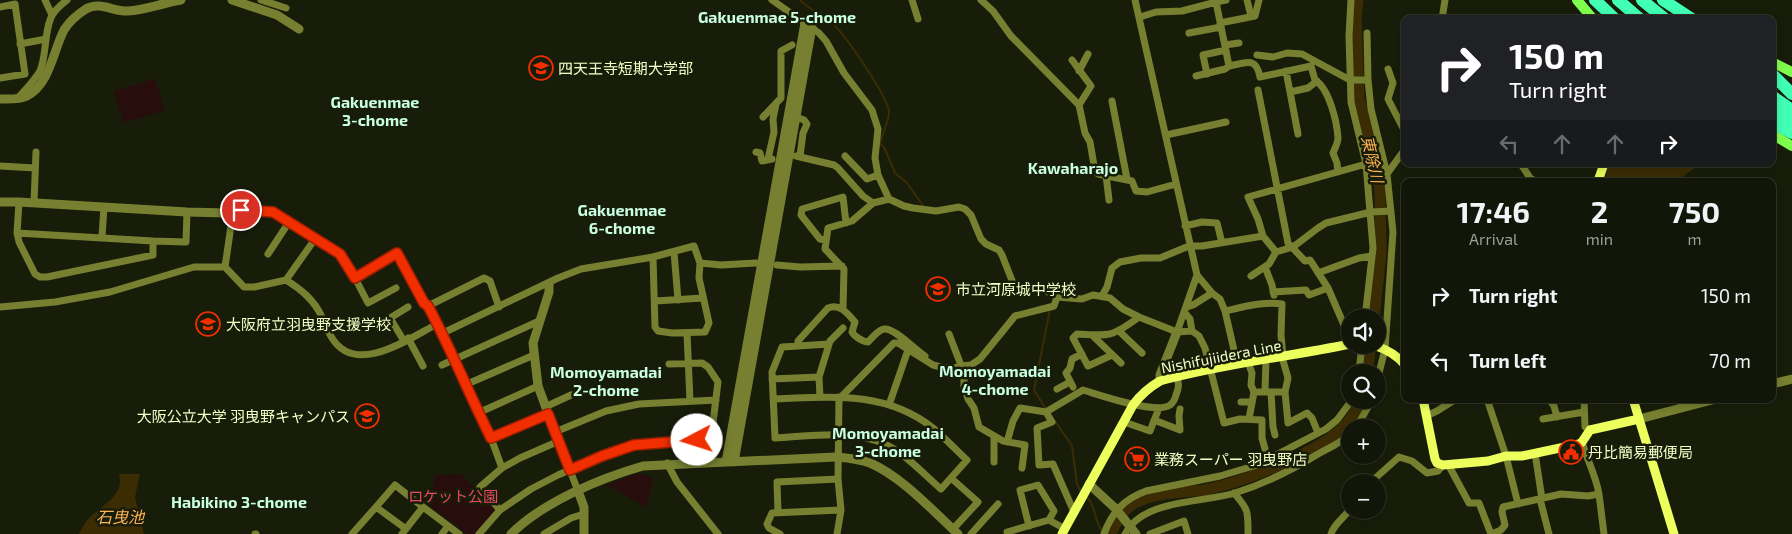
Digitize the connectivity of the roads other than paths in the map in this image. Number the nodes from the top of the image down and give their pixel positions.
1 (45, 0) edge
2 (67, 0) edge
3 (181, 0) edge
4 (232, 0) edge
5 (261, 0) edge
6 (772, 0) edge
7 (912, 0) edge
8 (981, 0) edge
9 (1135, 0) edge
10 (1226, 0) edge
11 (1247, 0) edge
12 (1259, 0) edge
13 (1351, 0) edge
14 (1446, 0) edge
15 (1577, 0) edge
16 (1595, 0) edge
17 (1618, 0) edge
18 (1642, 0) edge
19 (1662, 0) edge
20 (1670, 0) edge
21 (1216, 1) edge
22 (0, 7) edge
23 (286, 8) dead end
24 (52, 15) junction
25 (1443, 15) edge
26 (1590, 15) edge
27 (1611, 15) edge
28 (1635, 15) edge
29 (1654, 15) edge
30 (1660, 15) edge
31 (1686, 15) edge
32 (1692, 15) edge
33 (1251, 16) junction
34 (1140, 17) junction
35 (918, 19) dead end
36 (808, 25) junction
37 (1221, 25) junction
38 (298, 29) dead end
39 (1367, 33) dead end
40 (1189, 34) dead end
41 (46, 39) junction
42 (1239, 43) dead end
43 (20, 44) junction
44 (792, 45) dead end
45 (1226, 48) junction
46 (1088, 54) dead end
47 (1257, 54) dead end
48 (1072, 60) dead end
49 (1312, 63) junction
50 (1776, 64) edge
51 (1229, 66) junction
52 (1388, 68) dead end
53 (1080, 71) junction
54 (1286, 71) junction
55 (1792, 72) edge
56 (1207, 74) junction
57 (1776, 75) edge
58 (1196, 76) dead end
59 (1776, 77) edge
60 (0, 78) edge
61 (1350, 80) junction
62 (1368, 80) junction
63 (1316, 81) junction
64 (1792, 83) edge
65 (1258, 90) dead end
66 (1290, 92) junction
67 (1792, 94) edge
68 (18, 98) junction
69 (0, 99) edge
70 (1776, 99) edge
71 (1112, 101) dead end
72 (776, 104) junction
73 (1079, 105) junction
74 (1792, 110) edge
75 (1776, 112) edge
76 (763, 117) dead end
77 (796, 117) junction
78 (773, 119) junction
79 (786, 121) junction
80 (1792, 121) edge
81 (1226, 122) dead end
82 (1401, 124) edge
83 (1776, 124) edge
84 (1792, 133) edge
85 (1298, 134) dead end
86 (1166, 135) junction
87 (1776, 136) edge
88 (1792, 146) edge
89 (36, 152) dead end
90 (756, 152) dead end
91 (1401, 155) edge
92 (845, 156) dead end
93 (1366, 164) junction
94 (0, 166) edge
95 (1522, 167) edge
96 (35, 168) junction
97 (1338, 172) junction
98 (1387, 174) junction
99 (878, 175) junction
100 (1106, 175) junction
101 (1530, 178) edge
102 (1128, 179) junction
103 (1176, 184) junction
104 (1278, 189) junction
105 (889, 199) junction
106 (1109, 200) dead end
107 (0, 202) edge
108 (19, 202) junction
109 (873, 202) junction
110 (34, 203) junction
111 (104, 207) junction
112 (1389, 211) junction
113 (188, 212) junction
114 (233, 212) junction
115 (1371, 212) junction
116 (289, 222) junction
117 (846, 223) junction
118 (1185, 226) junction
119 (17, 233) junction
120 (1263, 236) junction
121 (102, 237) junction
122 (316, 238) junction
123 (825, 240) junction
124 (154, 241) junction
125 (1222, 243) junction
126 (1189, 246) junction
127 (1293, 247) junction
128 (674, 252) junction
129 (1276, 252) junction
130 (397, 253) joint
131 (268, 254) dead end
132 (1372, 256) junction
133 (653, 257) junction
134 (700, 263) junction
135 (756, 263) dead end
136 (777, 265) dead end
137 (842, 266) junction
138 (225, 267) junction
139 (1265, 267) junction
140 (1318, 273) junction
141 (1197, 275) junction
142 (1252, 276) dead end
143 (355, 278) junction
144 (286, 280) junction
145 (548, 284) junction
146 (396, 288) dead end
147 (1328, 288) junction
148 (1273, 292) junction
149 (1212, 293) junction
150 (1102, 296) junction
151 (1058, 297) junction
152 (703, 298) junction
153 (678, 300) junction
154 (655, 301) junction
155 (1275, 303) junction
156 (428, 306) junction
157 (0, 307) edge
158 (408, 307) dead end
159 (500, 307) junction
160 (1366, 309) edge
161 (844, 310) junction
162 (1186, 310) junction
163 (1225, 311) junction
164 (1386, 315) edge
165 (1139, 317) junction
166 (390, 318) junction
167 (1341, 318) edge
168 (539, 321) junction
169 (382, 322) dead end
170 (437, 324) junction
171 (843, 328) dead end
172 (1119, 331) junction
173 (1192, 331) junction
174 (1178, 332) junction
175 (443, 333) junction
176 (687, 333) junction
177 (949, 334) dead end
178 (1093, 336) junction
179 (406, 339) junction
180 (829, 344) junction
181 (798, 346) junction
182 (1341, 346) edge
183 (908, 350) junction
184 (1386, 351) edge
185 (1142, 353) dead end
186 (1082, 354) junction
187 (1112, 354) junction
188 (534, 355) junction
189 (1283, 357) junction
190 (455, 359) junction
191 (1266, 359) junction
192 (1401, 360) edge
193 (1248, 362) junction
194 (689, 363) junction
195 (1120, 363) dead end
196 (1237, 363) junction
197 (669, 364) dead end
198 (442, 365) dead end
199 (422, 366) dead end
200 (959, 367) junction
201 (1211, 369) junction
202 (1177, 376) junction
203 (819, 377) junction
204 (772, 379) junction
205 (1792, 379) edge
206 (1160, 381) junction
207 (1776, 383) edge
208 (465, 385) junction
209 (538, 386) junction
210 (1058, 389) dead end
211 (1254, 392) junction
212 (1268, 392) junction
213 (1285, 392) junction
214 (570, 395) dead end
215 (820, 397) junction
216 (840, 397) junction
217 (773, 399) junction
218 (716, 400) junction
219 (690, 401) junction
220 (1241, 402) dead end
221 (1252, 402) junction
222 (1424, 403) edge
223 (1450, 403) edge
224 (1487, 403) edge
225 (1552, 403) edge
226 (1584, 403) edge
227 (1634, 403) edge
228 (1701, 403) edge
229 (889, 405) junction
230 (1134, 405) junction
231 (1159, 408) junction
232 (1180, 409) dead end
233 (1345, 409) edge
234 (547, 410) junction
235 (1046, 412) junction
236 (1584, 412) junction
237 (478, 413) junction
238 (1426, 416) junction
239 (1557, 417) junction
240 (1249, 419) junction
241 (1543, 419) dead end
242 (1639, 419) junction
243 (1154, 420) junction
244 (1124, 422) junction
245 (1590, 430) junction
246 (1318, 433) junction
247 (838, 435) junction
248 (1276, 435) dead end
249 (557, 436) junction
250 (994, 437) junction
251 (491, 438) junction
252 (1007, 442) junction
253 (1341, 442) edge
254 (1582, 442) junction
255 (1535, 453) junction
256 (1506, 456) junction
257 (837, 457) junction
258 (1268, 460) junction
259 (730, 462) junction
260 (994, 462) dead end
261 (667, 463) junction
262 (1446, 466) junction
263 (502, 468) junction
264 (1022, 468) dead end
265 (570, 470) junction
266 (1380, 474) edge
267 (951, 478) junction
268 (838, 479) junction
269 (1085, 490) junction
270 (578, 491) junction
271 (1234, 493) junction
272 (1600, 494) junction
273 (1541, 499) junction
274 (998, 504) dead end
275 (1518, 504) junction
276 (376, 507) junction
277 (423, 507) junction
278 (1116, 509) junction
279 (500, 510) junction
280 (840, 510) junction
281 (778, 512) junction
282 (1074, 512) junction
283 (584, 514) junction
284 (1343, 519) edge
285 (1049, 520) junction
286 (448, 526) junction
287 (1029, 526) junction
288 (1127, 530) edge
289 (354, 531) edge
290 (404, 531) edge
291 (1063, 531) edge
292 (1168, 531) edge
293 (956, 532) edge
294 (1007, 532) dead end
295 (1501, 532) edge
296 (365, 534) edge
297 (442, 534) edge
298 (459, 534) edge
299 (479, 534) edge
300 (512, 534) edge
301 (544, 534) edge
302 (584, 534) edge
303 (718, 534) edge
304 (780, 534) edge
305 (837, 534) edge
306 (971, 534) edge
307 (1104, 534) edge
308 (1136, 534) edge
309 (1150, 534) edge
310 (1188, 534) edge
311 (1248, 534) edge
312 (1330, 534) edge
313 (1492, 534) edge
314 (1549, 534) edge
315 (1604, 534) edge
316 (1674, 534) edge

1 - 24 street
2 - 24 street
3 - 68 street
4 - 38 street
5 - 23 street
6 - 36 street
7 - 35 street
8 - 73 street
9 - 34 street
10 - 21 street
11 - 33 street
12 - 33 street
13 - 61 street
14 - 25 street
15 - 26 main road
16 - 27 highway
17 - 28 highway
18 - 30 highway, bridge
19 - 29 main road
19 - 31 highway
20 - 32 main road
21 - 34 street
21 - 37 street
22 - 43 street
24 - 41 street
33 - 37 street
34 - 86 street
36 - 77 street
36 - 79 street
36 - 99 street
37 - 40 street
37 - 45 street
39 - 62 street
41 - 43 street
41 - 68 street
42 - 45 street
43 - 60 street
44 - 72 street
45 - 51 street
45 - 56 street
46 - 53 street
47 - 49 street
48 - 53 street
49 - 54 street
49 - 61 street
49 - 63 street
50 - 55 main road
51 - 54 street
51 - 56 street
52 - 82 street
53 - 73 street
54 - 66 street
56 - 58 street
57 - 64 highway
59 - 67 highway
61 - 62 street
61 - 93 street
62 - 98 street
63 - 66 street
63 - 97 street
65 - 104 street
66 - 85 street
68 - 69 street
70 - 74 highway
71 - 102 street
72 - 76 street
72 - 78 street
73 - 100 street
75 - 80 highway
77 - 109 street
77 - 259 street
78 - 79 street
78 - 90 street
79 - 259 street
81 - 86 street
83 - 84 highway
86 - 103 street
87 - 88 main road
89 - 96 street
91 - 98 street
92 - 99 street
93 - 97 street
93 - 115 street
94 - 96 street
95 - 101 street
96 - 110 street
97 - 104 street
98 - 112 street
99 - 105 street
100 - 102 street
100 - 106 street
102 - 103 street
103 - 118 street
104 - 120 street
104 - 127 street
105 - 109 street
105 - 151 street
107 - 108 street
108 - 110 street
108 - 119 street
109 - 117 street
110 - 111 street
111 - 113 street
111 - 121 street
112 - 115 street
112 - 164 street
113 - 114 street
113 - 124 street
114 - 116 street
114 - 138 street
115 - 127 street
115 - 132 street
116 - 122 street
116 - 131 street
117 - 123 street
117 - 123 street
118 - 125 street
118 - 126 street
119 - 121 street
119 - 124 street
120 - 125 street
120 - 129 street
121 - 124 street
122 - 143 street
122 - 144 street
123 - 137 street
125 - 126 street
126 - 141 street
126 - 150 street
127 - 129 street
127 - 140 street
128 - 133 street
128 - 134 street
128 - 153 street
129 - 139 street
130 - 143 street
130 - 156 street
132 - 140 street
132 - 160 street
133 - 145 street
133 - 154 street
134 - 135 street
134 - 152 street
136 - 137 street
137 - 161 street
138 - 144 street
138 - 157 street
139 - 142 street
139 - 148 street
140 - 147 street
141 - 149 street
141 - 162 street
143 - 146 street
144 - 179 street
145 - 159 street
145 - 168 street
147 - 148 street
147 - 167 street
148 - 155 street
149 - 162 street
149 - 163 street
150 - 151 street
150 - 165 street
151 - 200 street
152 - 153 street
152 - 176 street
153 - 154 street
154 - 176 street
155 - 163 street
155 - 189 street
156 - 159 street
156 - 170 street
158 - 166 street
159 - 175 street
161 - 181 street
161 - 200 street
162 - 173 street
162 - 174 street
163 - 196 street
165 - 172 street
165 - 174 street
166 - 169 street
166 - 179 street
168 - 188 street
168 - 190 street
170 - 175 street
170 - 179 street
171 - 180 street
172 - 178 street
172 - 185 street
173 - 174 street
173 - 201 street
174 - 206 street
175 - 190 street
176 - 194 street
177 - 200 street
178 - 186 street
178 - 187 street
179 - 199 street
180 - 181 street
180 - 203 street
181 - 204 street
182 - 189 main road, Nishifujiidera Line
183 - 200 street
183 - 216 street
183 - 229 street
184 - 192 main road
186 - 187 street
186 - 210 street
187 - 195 street
188 - 208 street
188 - 209 street
189 - 191 main road, Nishifujiidera Line
189 - 213 street
190 - 198 street
190 - 208 street
191 - 193 main road, Nishifujiidera Line
191 - 212 street
193 - 196 main road, Nishifujiidera Line
193 - 211 street
194 - 197 street
194 - 218 street
194 - 219 street
196 - 201 main road, Nishifujiidera Line
200 - 250 street
201 - 202 main road, Nishifujiidera Line
201 - 240 street
202 - 206 main road, Nishifujiidera Line
202 - 231 street
203 - 204 street
203 - 215 street
204 - 217 street
205 - 207 street
206 - 230 main road, Nishifujiidera Line
208 - 237 street
209 - 234 street
209 - 237 street
211 - 212 street
211 - 221 street
212 - 213 street
212 - 248 street
213 - 246 street
214 - 234 street
215 - 216 street
215 - 217 street
216 - 229 street
216 - 247 street
217 - 247 street
218 - 219 street
218 - 265 street
219 - 249 street
220 - 221 street
221 - 240 street
222 - 238 main road
223 - 238 street
224 - 256 street
225 - 239 street
226 - 236 street
227 - 242 main road
228 - 242 street
229 - 267 street
230 - 231 street
230 - 235 street
230 - 244 main road, Nishifujiidera Line
231 - 243 street
232 - 243 street
233 - 246 street
234 - 249 street
234 - 251 street
235 - 252 street
235 - 282 street
236 - 239 street
236 - 245 street
237 - 251 street
238 - 262 main road
239 - 241 street
240 - 258 street
242 - 245 main road
242 - 316 main road
243 - 244 street
244 - 269 main road, Nishifujiidera Line
245 - 254 main road
246 - 258 street
247 - 257 street
247 - 267 street
249 - 263 street
249 - 265 street
250 - 252 street
250 - 260 street
251 - 263 street
252 - 264 street
253 - 271 street
254 - 255 main road
254 - 272 street
255 - 256 main road
255 - 273 street
256 - 262 main road
256 - 275 street
257 - 259 street
257 - 268 street
257 - 293 street
258 - 278 street
259 - 261 street
261 - 270 street
261 - 303 street
262 - 266 street
262 - 313 street
263 - 279 street
265 - 270 street
265 - 279 street
267 - 293 street
268 - 280 street
268 - 281 street
269 - 278 street
269 - 282 main road, Nishifujiidera Line
270 - 283 street
270 - 300 street
271 - 288 street
271 - 311 street
272 - 273 street
272 - 315 street
273 - 275 street
273 - 314 street
274 - 306 street
275 - 295 street
276 - 277 street
276 - 289 street
276 - 290 street
277 - 286 street
277 - 290 street
278 - 288 street
278 - 307 street
279 - 299 street
280 - 281 street
280 - 305 street
281 - 304 street
282 - 291 main road, Nishifujiidera Line
283 - 301 street
283 - 302 street
284 - 312 street
285 - 287 street
285 - 287 street
285 - 291 street
286 - 297 street
286 - 298 street
287 - 294 street
288 - 308 street
289 - 296 street
292 - 309 street
292 - 310 street
295 - 313 street

